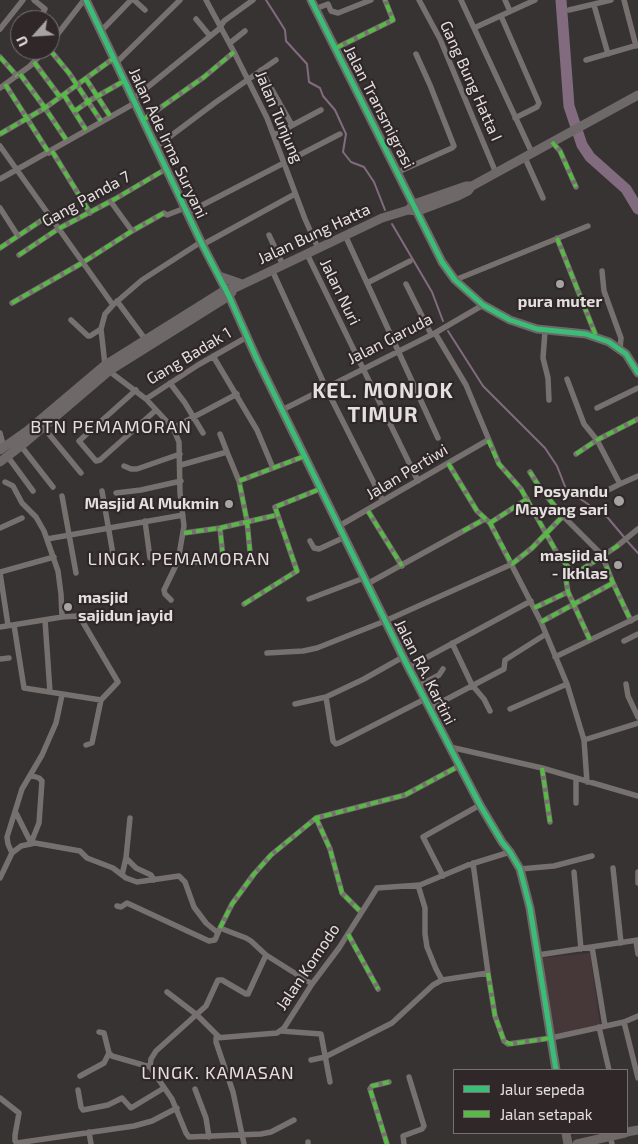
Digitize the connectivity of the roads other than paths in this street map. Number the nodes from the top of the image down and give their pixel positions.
1 (23, 0) edge
2 (34, 0) edge
3 (85, 0) edge
4 (132, 0) edge
5 (180, 0) edge
6 (206, 0) edge
7 (253, 0) edge
8 (311, 0) edge
9 (371, 0) edge
10 (385, 0) edge
11 (419, 0) edge
12 (461, 0) edge
13 (505, 0) edge
14 (535, 0) edge
15 (611, 0) edge
16 (624, 0) edge
17 (327, 2) edge
18 (597, 2) edge
19 (316, 9) junction
20 (44, 10) edge
21 (145, 10) dead end
22 (569, 10) dead end
23 (510, 11) junction
24 (500, 16) junction
25 (196, 18) dead end
26 (221, 27) junction
27 (474, 28) junction
28 (0, 29) edge
29 (102, 30) junction
30 (60, 31) edge
31 (245, 31) dead end
32 (210, 36) junction
33 (230, 43) junction
34 (637, 46) edge
35 (336, 48) junction
36 (234, 52) junction
37 (416, 54) dead end
38 (608, 54) junction
39 (0, 57) edge
40 (60, 60) edge
41 (276, 60) dead end
42 (586, 60) dead end
43 (115, 61) junction
44 (34, 62) joint
45 (261, 70) junction
46 (19, 75) junction
47 (248, 78) junction
48 (86, 79) junction
49 (124, 81) junction
50 (78, 85) junction
51 (3, 86) edge
52 (638, 95) edge
53 (62, 96) junction
54 (98, 96) junction
55 (89, 101) junction
56 (134, 101) junction
57 (45, 108) junction
58 (321, 110) dead end
59 (75, 111) junction
60 (110, 116) junction
61 (515, 118) junction
62 (27, 119) junction
63 (143, 120) junction
64 (101, 121) junction
65 (292, 125) junction
66 (86, 130) junction
67 (0, 134) edge
68 (340, 134) dead end
69 (274, 135) junction
70 (67, 141) junction
71 (553, 142) junction
72 (0, 146) edge
73 (156, 147) junction
74 (50, 152) junction
75 (529, 156) junction
76 (284, 162) junction
77 (18, 169) junction
78 (166, 169) junction
79 (398, 172) junction
80 (496, 173) junction
81 (0, 179) edge
82 (472, 186) junction
83 (576, 186) dead end
84 (296, 194) junction
85 (543, 198) dead end
86 (111, 202) junction
87 (444, 202) junction
88 (0, 208) edge
89 (413, 209) junction
90 (186, 210) junction
91 (90, 212) junction
92 (48, 216) junction
93 (425, 226) junction
94 (588, 226) dead end
95 (58, 229) junction
96 (132, 231) junction
97 (269, 235) dead end
98 (345, 235) junction
99 (18, 236) junction
100 (556, 238) junction
101 (202, 243) junction
102 (0, 248) edge
103 (318, 248) junction
104 (19, 254) dead end
105 (307, 254) junction
106 (410, 262) dead end
107 (82, 263) junction
108 (283, 265) junction
109 (272, 270) junction
110 (602, 271) dead end
111 (218, 276) junction
112 (455, 280) junction
113 (367, 283) junction
114 (406, 284) dead end
115 (233, 290) junction
116 (12, 303) dead end
117 (115, 303) junction
118 (483, 305) junction
119 (71, 320) dead end
120 (101, 329) junction
121 (546, 331) junction
122 (433, 334) junction
123 (596, 336) junction
124 (247, 337) junction
125 (145, 339) junction
126 (620, 349) junction
127 (397, 352) junction
128 (213, 356) junction
129 (107, 368) junction
130 (362, 369) junction
131 (638, 373) edge
132 (566, 379) dead end
133 (170, 383) junction
134 (326, 388) junction
135 (638, 388) edge
136 (136, 390) junction
137 (237, 394) junction
138 (146, 399) junction
139 (549, 400) dead end
140 (598, 408) dead end
141 (156, 410) junction
142 (282, 410) junction
143 (194, 417) junction
144 (638, 419) edge
145 (43, 427) junction
146 (173, 428) junction
147 (203, 432) dead end
148 (0, 433) edge
149 (29, 434) junction
150 (220, 434) dead end
151 (438, 438) dead end
152 (488, 440) junction
153 (598, 440) junction
154 (21, 446) junction
155 (2, 449) edge
156 (227, 452) junction
157 (180, 454) junction
158 (576, 454) dead end
159 (305, 456) junction
160 (4, 459) edge
161 (448, 463) junction
162 (181, 465) junction
163 (124, 466) dead end
164 (274, 468) junction
165 (530, 472) dead end
166 (81, 473) dead end
167 (638, 476) edge
168 (181, 481) junction
169 (239, 481) junction
170 (418, 481) junction
171 (5, 482) dead end
172 (620, 484) junction
173 (53, 486) dead end
174 (320, 488) junction
175 (608, 490) dead end
176 (33, 491) dead end
177 (102, 492) dead end
178 (116, 493) dead end
179 (62, 496) dead end
180 (527, 499) junction
181 (383, 501) junction
182 (368, 511) junction
183 (277, 514) junction
184 (183, 516) junction
185 (563, 516) junction
186 (22, 518) dead end
187 (145, 521) junction
188 (247, 521) junction
189 (488, 521) junction
190 (339, 526) junction
191 (0, 528) edge
192 (108, 528) junction
193 (220, 528) junction
194 (638, 529) edge
195 (546, 532) junction
196 (184, 533) junction
197 (69, 535) junction
198 (345, 537) junction
199 (47, 539) junction
200 (310, 541) dead end
201 (250, 552) dead end
202 (602, 555) junction
203 (54, 557) junction
204 (150, 558) dead end
205 (114, 560) dead end
206 (178, 561) junction
207 (512, 564) junction
208 (402, 566) junction
209 (0, 572) edge
210 (76, 573) dead end
211 (574, 574) junction
212 (366, 581) junction
213 (613, 583) junction
214 (568, 592) junction
215 (309, 599) dead end
216 (171, 600) dead end
217 (531, 601) junction
218 (244, 604) dead end
219 (574, 605) junction
220 (534, 608) junction
221 (62, 616) junction
222 (638, 617) edge
223 (44, 620) junction
224 (385, 621) junction
225 (631, 621) junction
226 (541, 622) junction
227 (11, 625) junction
228 (0, 627) edge
229 (546, 634) junction
230 (638, 634) edge
231 (590, 640) junction
232 (624, 641) dead end
233 (452, 643) junction
234 (267, 653) dead end
235 (403, 657) junction
236 (556, 657) junction
237 (9, 658) dead end
238 (0, 659) edge
239 (409, 667) junction
240 (443, 668) dead end
241 (567, 684) junction
242 (626, 684) dead end
243 (418, 686) junction
244 (472, 686) junction
245 (50, 692) junction
246 (62, 695) junction
247 (326, 697) junction
248 (425, 699) junction
249 (100, 700) junction
250 (295, 704) dead end
251 (430, 708) junction
252 (510, 709) dead end
253 (490, 711) dead end
254 (638, 717) edge
255 (638, 722) edge
256 (584, 740) junction
257 (86, 745) dead end
258 (450, 747) junction
259 (459, 766) junction
260 (542, 768) junction
261 (32, 776) junction
262 (576, 778) junction
263 (587, 782) junction
264 (638, 796) edge
265 (576, 803) dead end
266 (480, 805) junction
267 (16, 813) junction
268 (130, 818) dead end
269 (316, 818) junction
270 (550, 822) dead end
271 (31, 843) junction
272 (510, 852) junction
273 (12, 853) junction
274 (592, 856) dead end
275 (126, 858) junction
276 (473, 863) junction
277 (613, 868) dead end
278 (520, 869) junction
279 (574, 872) dead end
280 (638, 872) edge
281 (122, 875) junction
282 (444, 876) junction
283 (0, 878) edge
284 (154, 880) junction
285 (638, 883) edge
286 (418, 885) junction
287 (117, 906) dead end
288 (361, 912) junction
289 (219, 931) junction
290 (348, 934) junction
291 (637, 941) edge
292 (621, 943) junction
293 (592, 947) junction
294 (581, 949) junction
295 (638, 954) edge
296 (266, 955) junction
297 (538, 955) junction
298 (488, 973) junction
299 (442, 980) junction
300 (312, 984) junction
301 (378, 989) dead end
302 (167, 992) dead end
303 (197, 1015) junction
304 (638, 1016) edge
305 (624, 1022) junction
306 (602, 1026) junction
307 (281, 1031) junction
308 (99, 1032) dead end
309 (219, 1037) junction
310 (552, 1038) junction
311 (109, 1053) junction
312 (325, 1057) junction
313 (311, 1060) dead end
314 (150, 1067) junction
315 (556, 1069) edge
316 (609, 1069) edge
317 (80, 1076) dead end
318 (409, 1077) dead end
319 (638, 1078) edge
320 (330, 1082) dead end
321 (389, 1082) dead end
322 (164, 1088) junction
323 (195, 1089) dead end
324 (78, 1090) dead end
325 (0, 1098) edge
326 (177, 1108) junction
327 (294, 1120) dead end
328 (90, 1132) junction
329 (623, 1134) edge
330 (243, 1136) junction
331 (209, 1137) junction
332 (611, 1140) edge
333 (91, 1144) edge
334 (244, 1144) edge
335 (387, 1144) edge
336 (404, 1144) edge
337 (576, 1144) edge

1 - 28 street
2 - 20 street
3 - 29 street, Jalan Ade Irma Suryani
3 - 30 street
4 - 21 street
4 - 29 street
5 - 43 street
6 - 26 street, Jalan Tunjung
7 - 26 street
8 - 19 street, Jalan Transmigrasi
9 - 17 street
10 - 35 street
11 - 80 street, Gang Bung Hatta I
12 - 27 street
13 - 23 street
14 - 23 street
15 - 18 street
16 - 34 street
17 - 19 street
18 - 22 street
18 - 38 street
19 - 35 street, Jalan Transmigrasi
23 - 24 street
24 - 27 street
24 - 61 street
25 - 32 street
26 - 32 street
26 - 33 street, Jalan Tunjung
27 - 61 street
29 - 43 street, Jalan Ade Irma Suryani
31 - 33 street
32 - 56 street
33 - 36 street, Jalan Tunjung
34 - 38 street
35 - 79 street, Jalan Transmigrasi
36 - 47 street, Jalan Tunjung
36 - 63 street
37 - 79 street
38 - 42 street
39 - 46 street
40 - 50 street
41 - 45 street
43 - 48 street
43 - 49 street, Jalan Ade Irma Suryani
44 - 46 street
44 - 53 street
45 - 47 street
45 - 65 street
46 - 51 street
46 - 57 street
47 - 69 street, Jalan Tunjung
47 - 73 street
48 - 50 street
48 - 54 street
49 - 54 street
49 - 56 street, Jalan Ade Irma Suryani
50 - 53 street
50 - 55 street
51 - 62 street
52 - 71 street
53 - 57 street
53 - 59 street
54 - 55 street
54 - 60 street
55 - 59 street
55 - 64 street
56 - 60 street
56 - 63 street, Jalan Ade Irma Suryani
57 - 62 street
57 - 70 street
58 - 65 street
59 - 66 street
60 - 64 street
61 - 75 street
62 - 67 street
62 - 74 street
63 - 73 street, Jalan Ade Irma Suryani
64 - 66 street
65 - 69 street
66 - 70 street
68 - 76 street
69 - 76 street, Jalan Tunjung
70 - 74 street
71 - 75 street
71 - 83 street
72 - 77 street
73 - 78 street, Jalan Ade Irma Suryani
74 - 77 street
74 - 91 street
75 - 80 street
75 - 85 street
76 - 84 street, Jalan Tunjung
76 - 90 street
77 - 81 street
77 - 92 street
78 - 86 street, Gang Panda 7
78 - 90 street, Jalan Ade Irma Suryani
79 - 89 street, Jalan Transmigrasi
80 - 82 street
82 - 87 street
82 - 89 street
84 - 101 street
84 - 103 street, Jalan Tunjung
86 - 91 street, Gang Panda 7
86 - 96 street
87 - 89 street
87 - 93 street
88 - 99 street
89 - 93 street, Jalan Transmigrasi
89 - 98 street, Jalan Bung Hatta
90 - 96 street
90 - 101 street, Jalan Ade Irma Suryani
91 - 95 street, Gang Panda 7
92 - 95 street
92 - 99 street
93 - 112 street, Jalan Transmigrasi
94 - 100 street
95 - 104 street, Gang Panda 7
95 - 107 street
96 - 107 street
97 - 108 street
98 - 103 street, Jalan Bung Hatta
98 - 113 street
99 - 102 street
100 - 112 street
100 - 123 street
101 - 111 street, Jalan Ade Irma Suryani
101 - 117 street
103 - 105 street, Jalan Bung Hatta
105 - 108 street, Jalan Bung Hatta
105 - 130 street, Jalan Nuri
106 - 113 street
107 - 116 street
107 - 117 street
108 - 109 street, Jalan Bung Hatta
109 - 115 street, Jalan Bung Hatta
109 - 134 street
110 - 126 street
111 - 115 street, Jalan Ade Irma Suryani
111 - 115 street
112 - 118 street, Jalan Transmigrasi
113 - 127 street
114 - 122 street
115 - 124 street, Jalan RA. Kartini
115 - 125 street
115 - 129 street
117 - 120 street
117 - 125 street
118 - 121 street, Jalan Transmigrasi
118 - 122 street, Jalan Garuda
119 - 120 street
120 - 129 street
121 - 123 street, Jalan Transmigrasi
121 - 139 street
122 - 127 street, Jalan Garuda
122 - 152 street
123 - 126 street
124 - 128 street, Gang Badak 1
124 - 142 street, Jalan RA. Kartini
125 - 129 street
126 - 131 street
127 - 130 street, Jalan Garuda
127 - 151 street
128 - 133 street, Gang Badak 1
128 - 137 street
129 - 136 street
129 - 145 street
129 - 149 street
130 - 134 street, Jalan Garuda
130 - 170 street, Jalan Nuri
132 - 153 street
133 - 138 street, Gang Badak 1
133 - 143 street
134 - 142 street, Jalan Garuda
134 - 181 street
135 - 140 street
136 - 138 street
136 - 141 street
137 - 143 street
137 - 164 street
138 - 141 street
141 - 146 street
142 - 159 street, Jalan RA. Kartini
143 - 146 street
143 - 147 street
144 - 153 street
145 - 149 street
145 - 166 street
146 - 157 street
148 - 155 street
149 - 154 street
149 - 155 street
150 - 156 street
152 - 161 street, Jalan Pertiwi
152 - 180 street
153 - 158 street
153 - 172 street
154 - 160 street
154 - 173 street
156 - 162 street
156 - 169 street
157 - 162 street
157 - 163 street
159 - 164 street
159 - 174 street, Jalan RA. Kartini
160 - 176 street
161 - 170 street, Jalan Pertiwi
161 - 189 street
162 - 168 street
164 - 169 street
165 - 185 street
167 - 172 street
168 - 178 street
168 - 184 street
169 - 188 street
170 - 181 street, Jalan Pertiwi
171 - 199 street
172 - 175 street
174 - 183 street
174 - 190 street, Jalan RA. Kartini
177 - 192 street
179 - 197 street
180 - 189 street
180 - 195 street
181 - 182 street, Jalan Pertiwi
182 - 190 street, Jalan Pertiwi
182 - 208 street
183 - 188 street
183 - 218 street
184 - 187 street
184 - 196 street
185 - 195 street
185 - 202 street
186 - 191 street
187 - 192 street
187 - 204 street
188 - 193 street
188 - 201 street
189 - 207 street
189 - 208 street
190 - 198 street, Jalan RA. Kartini
192 - 197 street
192 - 205 street
193 - 196 street
193 - 206 street
194 - 202 street
195 - 207 street
195 - 211 street
196 - 206 street
197 - 199 street
197 - 210 street
198 - 200 street
198 - 212 street, Jalan RA. Kartini
199 - 203 street
202 - 211 street
202 - 213 street
203 - 209 street
203 - 221 street
206 - 216 street
207 - 217 street
207 - 224 street
208 - 212 street
209 - 227 street
211 - 214 street
212 - 215 street
212 - 224 street, Jalan RA. Kartini
213 - 219 street
213 - 225 street
214 - 219 street
214 - 220 street
217 - 220 street
217 - 233 street
219 - 226 street
219 - 231 street
220 - 226 street
221 - 223 street
221 - 249 street
222 - 225 street
223 - 227 street
223 - 245 street
224 - 234 street
224 - 235 street, Jalan RA. Kartini
225 - 231 street
226 - 229 street
227 - 228 street
227 - 245 street
229 - 236 street
229 - 244 street
230 - 232 street
231 - 236 street
233 - 239 street
233 - 244 street
235 - 239 street, Jalan RA. Kartini
235 - 247 street
236 - 241 street
237 - 238 street
239 - 243 street, Jalan RA. Kartini
240 - 243 street
241 - 252 street
241 - 256 street
242 - 254 street
243 - 248 street, Jalan RA. Kartini
244 - 251 street
244 - 253 street
245 - 246 street
246 - 249 street
246 - 261 street
247 - 248 street
247 - 250 street
248 - 251 street, Jalan RA. Kartini
249 - 257 street
251 - 258 street, Jalan RA. Kartini
255 - 256 street
256 - 263 street
258 - 259 street, Jalan RA. Kartini
258 - 260 street
259 - 266 street, Jalan RA. Kartini
259 - 269 street
260 - 262 street
260 - 270 street
261 - 267 street
261 - 271 street
262 - 263 street
262 - 265 street
263 - 264 street
266 - 272 street, Jalan RA. Kartini
266 - 282 street
267 - 271 street
267 - 273 street
268 - 275 street
269 - 288 street
269 - 289 street
271 - 273 street
271 - 281 street
272 - 276 street, Jalan Komodo
272 - 278 street, Jalan RA. Kartini
273 - 283 street
274 - 278 street
275 - 281 street
275 - 284 street
276 - 282 street, Jalan Komodo
276 - 298 street
277 - 292 street
278 - 297 street, Jalan RA. Kartini
279 - 294 street
280 - 285 street
281 - 284 street
282 - 286 street, Jalan Komodo
284 - 289 street
286 - 288 street, Jalan Komodo
286 - 299 street
287 - 289 street
288 - 290 street, Jalan Komodo
289 - 296 street
290 - 300 street, Jalan Komodo
290 - 301 street
291 - 292 street
291 - 295 street
292 - 293 street
293 - 294 street
293 - 306 street
294 - 297 street
296 - 300 street
296 - 303 street
297 - 310 street, Jalan RA. Kartini
298 - 299 street
298 - 310 street
299 - 312 street
300 - 307 street, Jalan Komodo
302 - 303 street
303 - 309 street
303 - 314 street
304 - 305 street
305 - 306 street
305 - 319 street
306 - 310 street
306 - 316 street
307 - 309 street, Jalan Komodo
307 - 312 street
308 - 311 street
309 - 330 street
310 - 315 street, Jalan RA. Kartini
311 - 314 street
311 - 317 street
312 - 313 street
312 - 320 street
314 - 322 street
318 - 336 street
321 - 335 street
322 - 324 street
322 - 326 street
323 - 331 street
325 - 328 street
326 - 328 street
326 - 331 street
327 - 330 street
328 - 333 street
329 - 332 street
330 - 331 street
330 - 334 street
332 - 337 street

